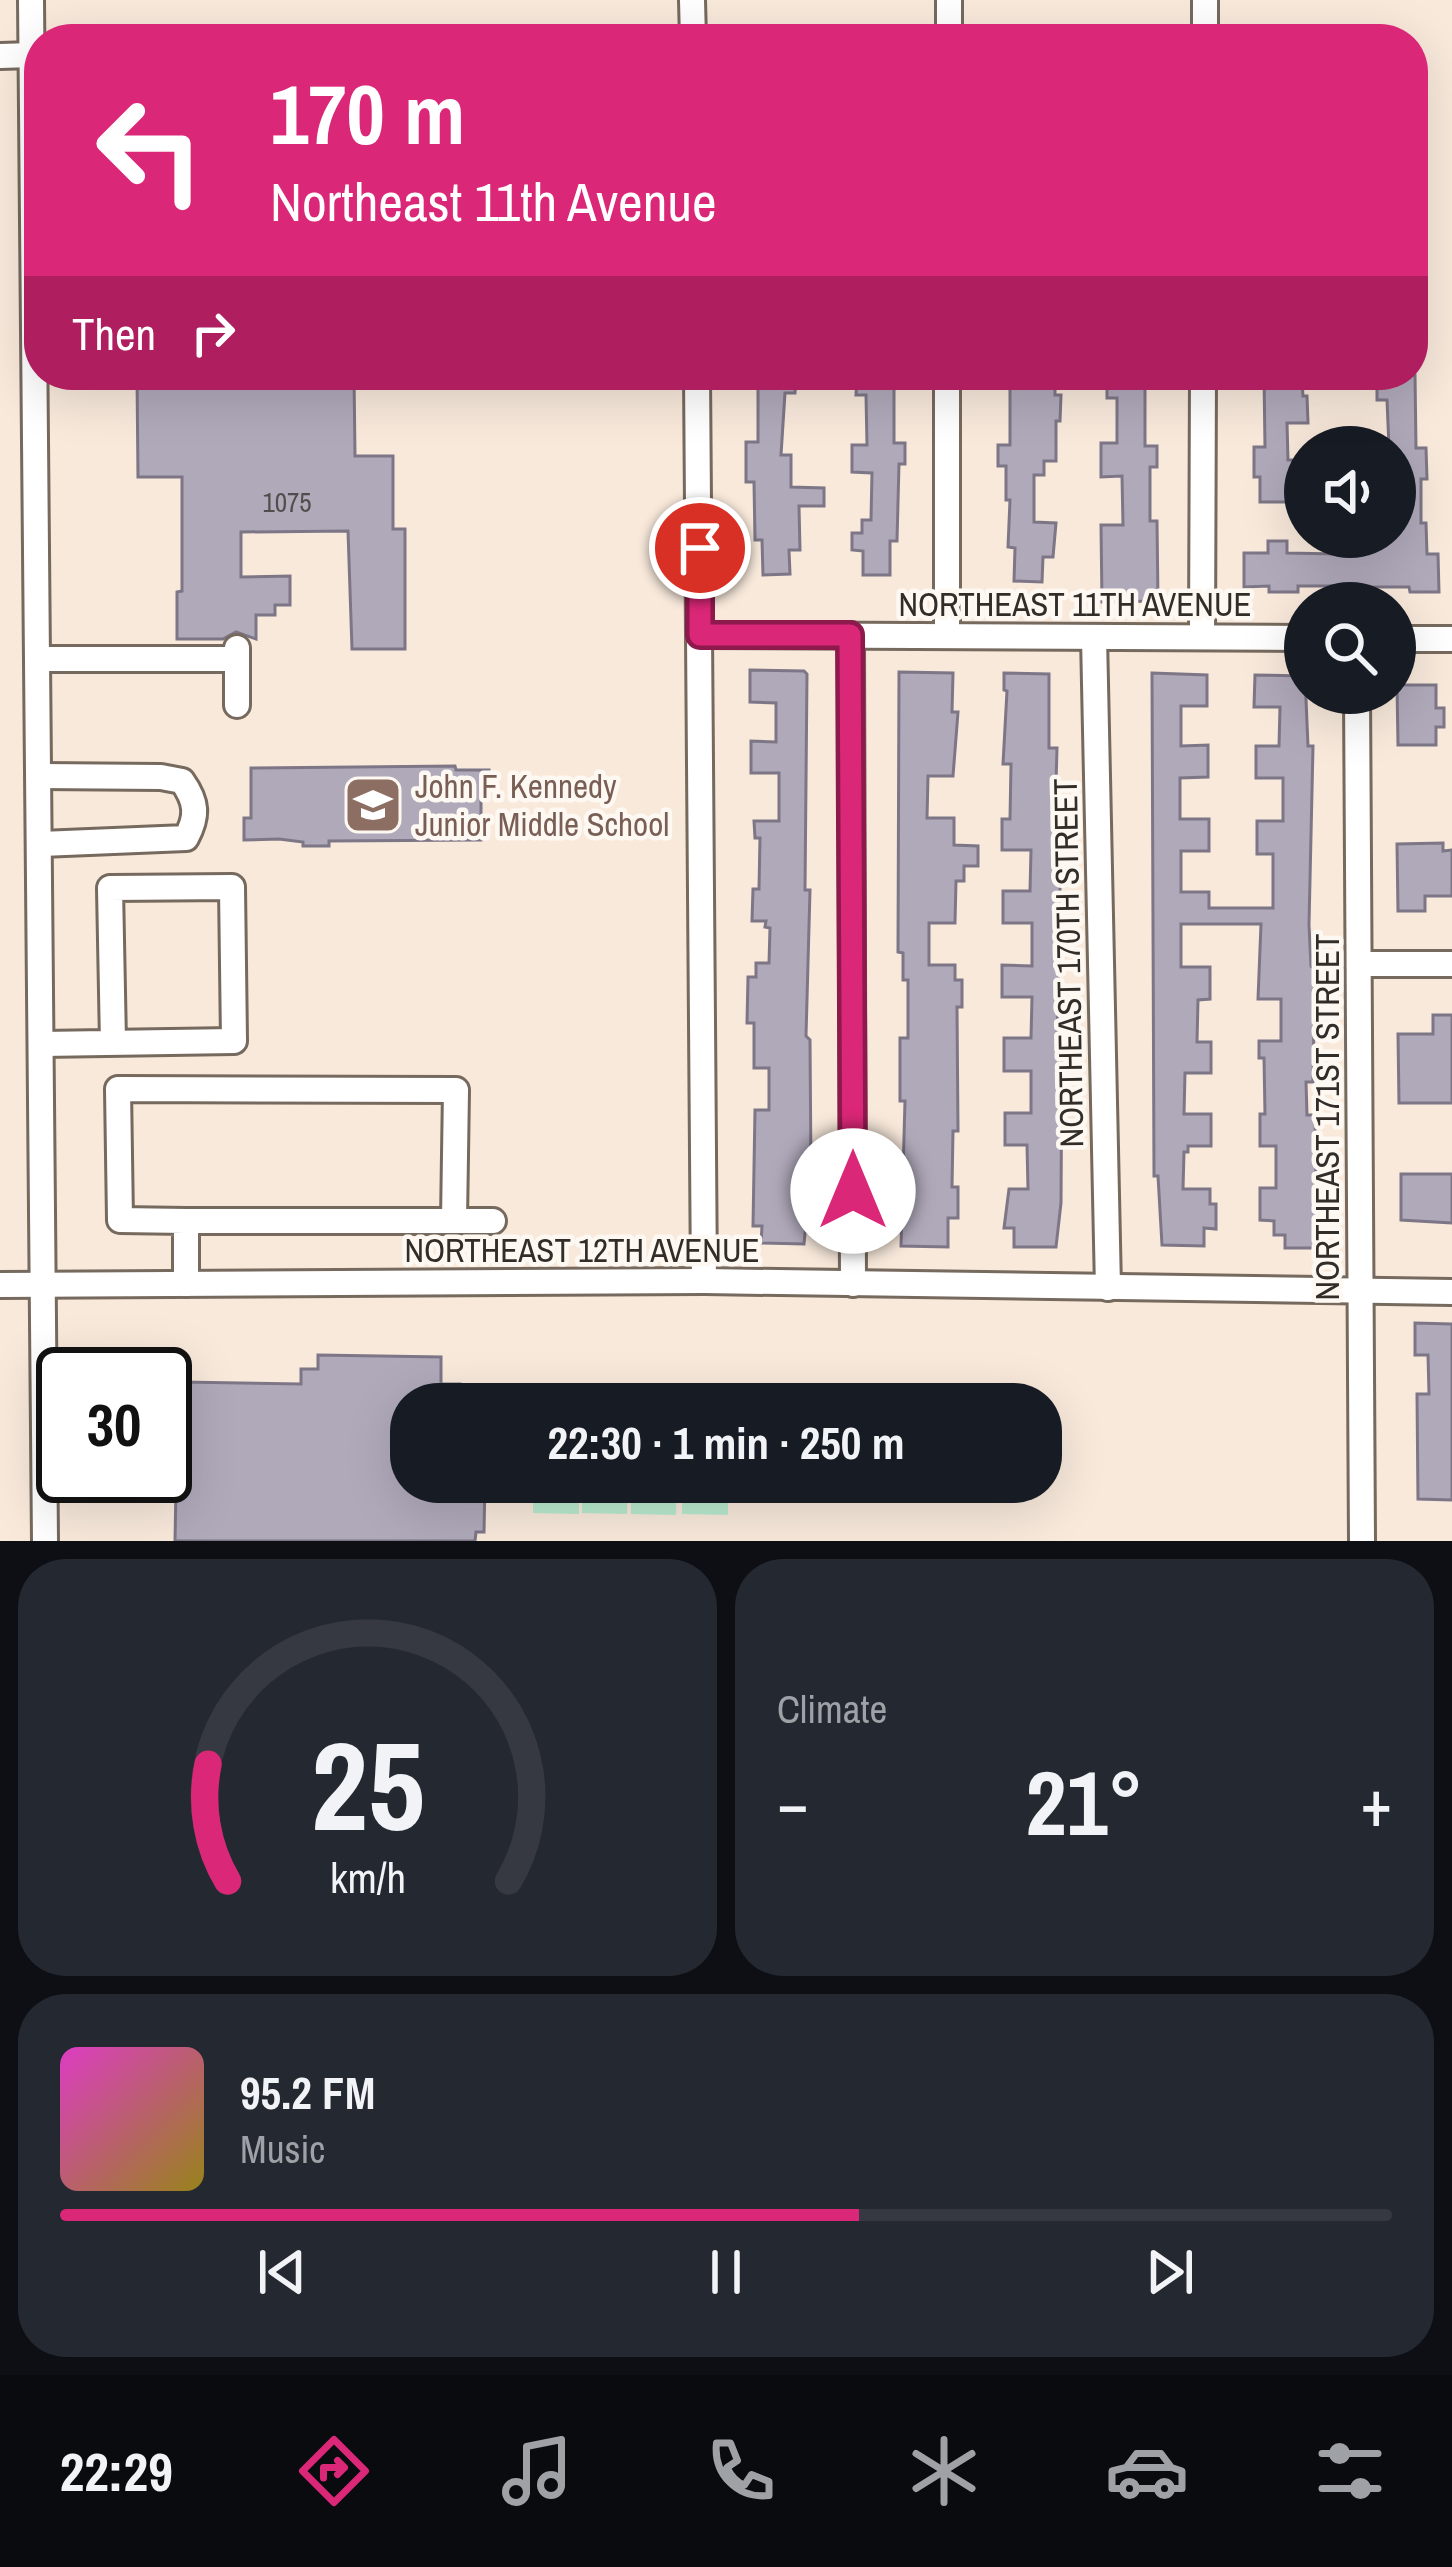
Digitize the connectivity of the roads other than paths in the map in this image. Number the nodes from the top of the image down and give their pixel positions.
1 (36, 390) edge
2 (697, 390) edge
3 (947, 390) edge
4 (1203, 390) edge
5 (700, 635) junction
6 (850, 635) junction
7 (946, 636) junction
8 (1094, 637) junction
9 (1202, 638) junction
10 (1284, 638) edge
11 (1416, 639) edge
12 (1452, 639) edge
13 (39, 659) junction
14 (237, 705) dead end
15 (1358, 714) edge
16 (40, 776) junction
17 (40, 844) junction
18 (1362, 964) junction
19 (1452, 964) edge
20 (113, 1043) junction
21 (42, 1044) junction
22 (454, 1220) junction
23 (186, 1221) junction
24 (493, 1221) dead end
25 (704, 1281) junction
26 (853, 1284) junction
27 (0, 1285) edge
28 (186, 1285) junction
29 (44, 1286) junction
30 (1108, 1288) junction
31 (1358, 1292) junction
32 (1452, 1292) edge
33 (45, 1541) edge
34 (1362, 1541) edge

1 - 13 street
2 - 5 street
3 - 7 street
4 - 9 street
5 - 6 street, NORTHEAST 11TH AVENUE
5 - 25 street
6 - 7 street, NORTHEAST 11TH AVENUE
6 - 26 street
7 - 8 street, NORTHEAST 11TH AVENUE
8 - 9 street, NORTHEAST 11TH AVENUE
8 - 30 street, NORTHEAST 170TH STREET
9 - 10 street, NORTHEAST 11TH AVENUE
11 - 12 street
13 - 14 street
13 - 16 street
15 - 18 street, NORTHEAST 171ST STREET
16 - 17 street
16 - 17 street
17 - 21 street
18 - 19 street
18 - 31 street, NORTHEAST 171ST STREET
20 - 20 street
20 - 21 street
21 - 29 street
22 - 23 street
22 - 23 street
22 - 24 street
23 - 28 street
25 - 26 street, NORTHEAST 12TH AVENUE
25 - 28 street, NORTHEAST 12TH AVENUE
26 - 30 street, NORTHEAST 12TH AVENUE
27 - 29 street, NORTHEAST 12TH AVENUE
28 - 29 street, NORTHEAST 12TH AVENUE
29 - 33 street
30 - 31 street, NORTHEAST 12TH AVENUE
31 - 32 street, NORTHEAST 12TH AVENUE
31 - 34 street, NORTHEAST 171ST STREET

